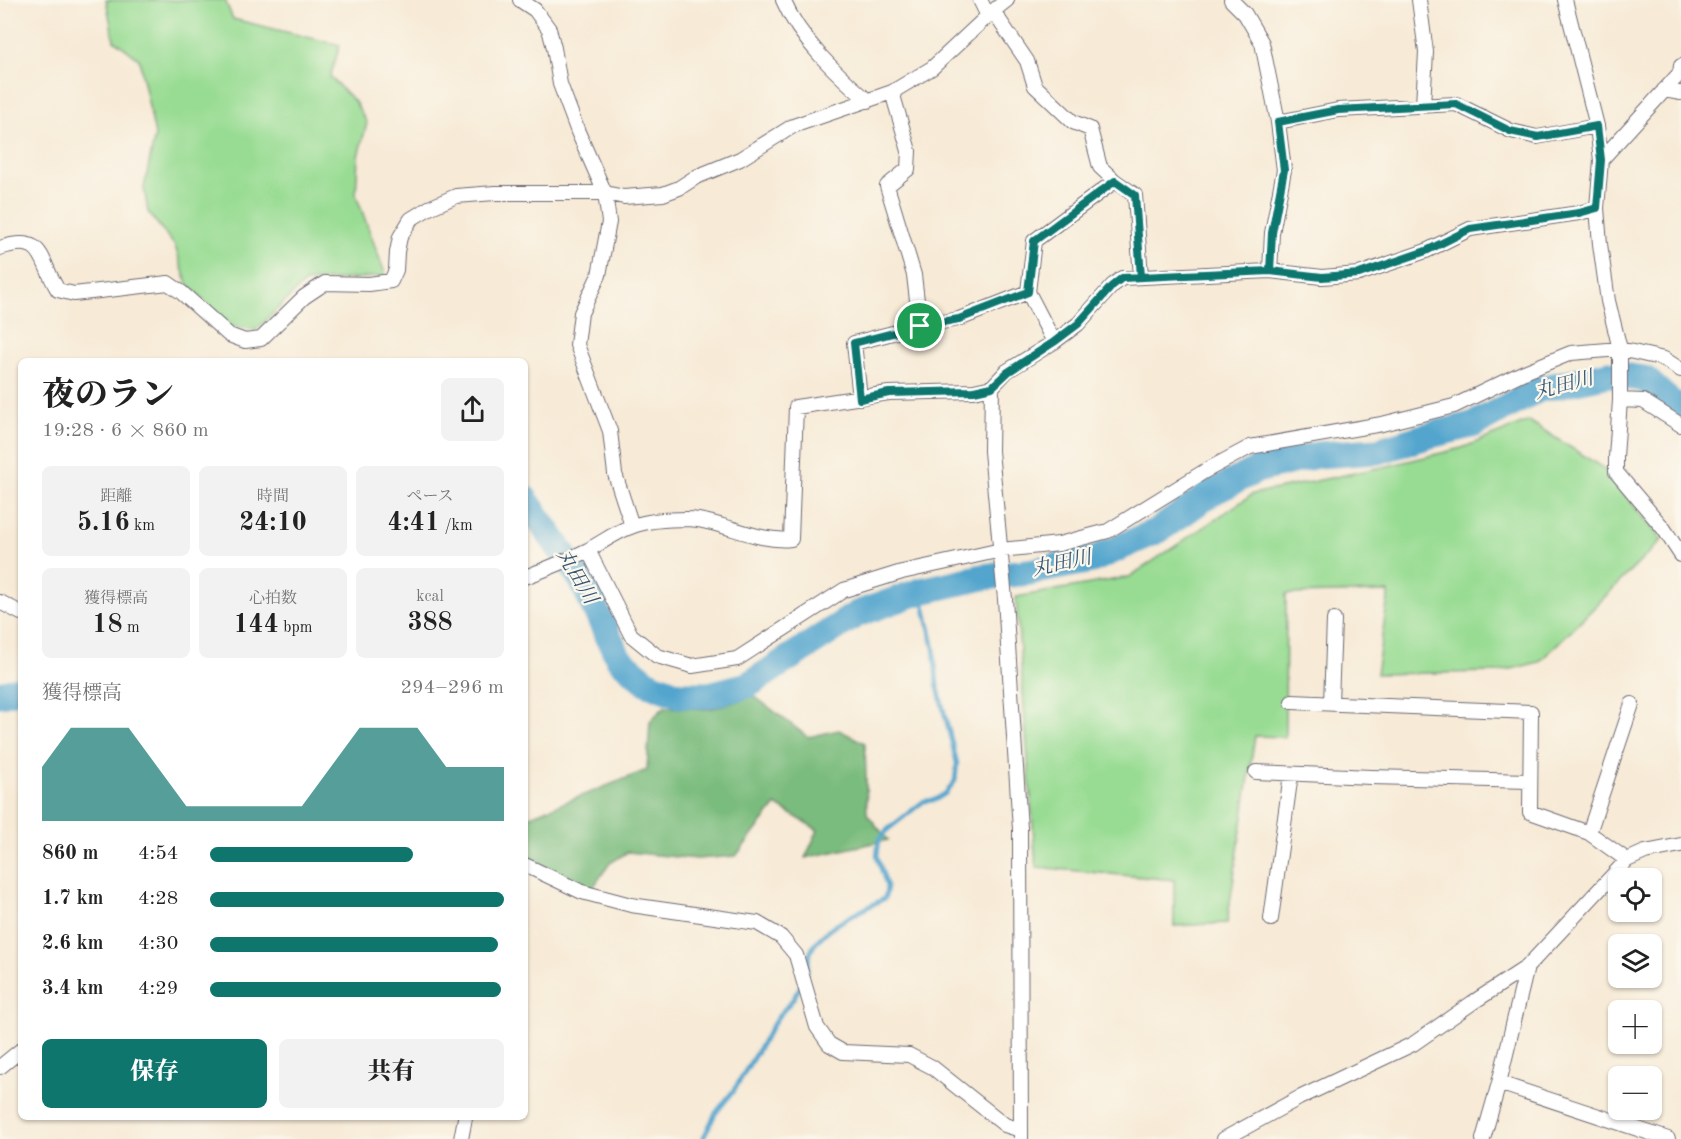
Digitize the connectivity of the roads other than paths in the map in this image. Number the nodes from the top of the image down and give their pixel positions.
1 (520, 0) edge
2 (783, 0) edge
3 (980, 0) edge
4 (1007, 0) edge
5 (1231, 0) edge
6 (1419, 0) edge
7 (1565, 0) edge
8 (990, 13) junction
9 (1681, 66) edge
10 (1664, 90) junction
11 (892, 92) junction
12 (1681, 93) edge
13 (868, 101) junction
14 (1423, 105) junction
15 (1278, 122) junction
16 (1597, 126) junction
17 (1601, 160) junction
18 (1115, 181) junction
19 (604, 193) junction
20 (1597, 208) junction
21 (0, 248) edge
22 (1270, 271) junction
23 (1141, 277) junction
24 (1028, 292) junction
25 (920, 326) junction
26 (1054, 342) junction
27 (1620, 349) junction
28 (1681, 370) edge
29 (992, 387) junction
30 (860, 399) junction
31 (1620, 400) junction
32 (1681, 425) edge
33 (632, 526) junction
34 (588, 550) junction
35 (1001, 550) junction
36 (1681, 555) edge
37 (528, 576) edge
38 (0, 602) edge
39 (18, 611) edge
40 (1335, 620) dead end
41 (1292, 702) dead end
42 (1331, 704) junction
43 (1632, 705) dead end
44 (1256, 772) dead end
45 (1291, 774) junction
46 (1530, 781) junction
47 (1589, 833) junction
48 (1681, 845) edge
49 (1627, 860) junction
50 (528, 866) edge
51 (1271, 919) dead end
52 (1527, 967) junction
53 (18, 1053) edge
54 (0, 1068) edge
55 (1499, 1083) junction
56 (465, 1120) edge
57 (1021, 1135) edge
58 (461, 1139) edge
59 (1224, 1139) edge
60 (1483, 1139) edge
61 (1668, 1139) edge

1 - 19 street
2 - 13 street
3 - 8 street
4 - 8 street
5 - 15 street
6 - 14 street
7 - 16 street
8 - 11 street
8 - 18 street
9 - 10 street
10 - 12 street
10 - 17 street
11 - 13 street
11 - 25 street
13 - 19 street
14 - 15 street
14 - 16 street
15 - 22 street
16 - 17 street
17 - 20 street
18 - 23 street
18 - 24 street
19 - 21 street
19 - 33 street
20 - 22 street
20 - 27 street
22 - 23 street
23 - 26 street
24 - 25 street
24 - 26 street
25 - 30 street
26 - 29 street
27 - 28 street
27 - 31 street
27 - 35 street
29 - 30 street
29 - 35 street
30 - 33 street
31 - 32 street
31 - 36 street
33 - 34 street
34 - 35 street
34 - 37 street
35 - 57 street
38 - 39 street
40 - 42 street
41 - 42 street
42 - 46 street
43 - 47 street
44 - 45 street
45 - 46 street
45 - 51 street
46 - 47 street
47 - 49 street
48 - 49 street
49 - 52 street
50 - 57 street
52 - 55 street
52 - 59 street
53 - 54 street
55 - 60 street
55 - 61 street
56 - 58 street

